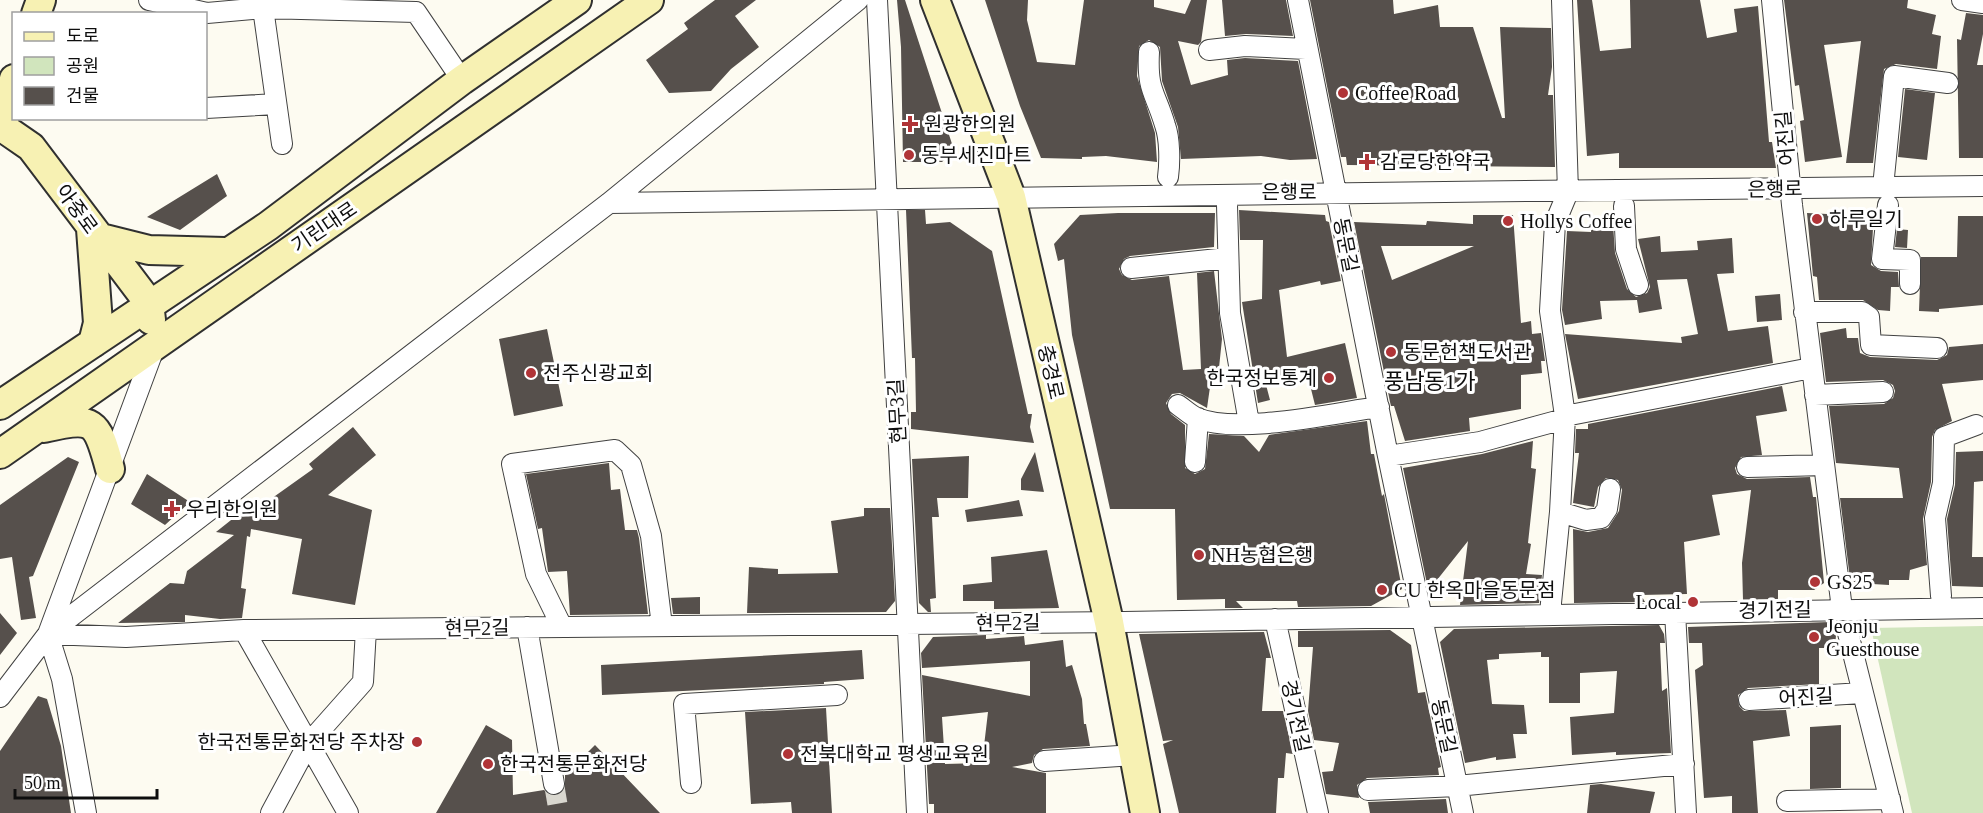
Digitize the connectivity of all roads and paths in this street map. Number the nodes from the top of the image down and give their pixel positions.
1 (149, 0) edge
2 (577, 0) edge
3 (649, 0) edge
4 (858, 0) edge
5 (876, 0) edge
6 (935, 0) edge
7 (1298, 0) edge
8 (1562, 0) edge
9 (1772, 0) edge
10 (1962, 0) edge
11 (1983, 3) edge
12 (361, 5) edge
13 (263, 8) junction
14 (203, 12) edge
15 (207, 13) edge
16 (1306, 49) junction
17 (1209, 50) dead end
18 (1149, 52) dead end
19 (462, 80) junction
20 (1948, 84) dead end
21 (12, 87) edge
22 (276, 104) junction
23 (207, 108) edge
24 (1, 128) edge
25 (282, 144) dead end
26 (1168, 177) dead end
27 (1884, 177) dead end
28 (1983, 186) edge
29 (1790, 189) junction
30 (1336, 192) junction
31 (1568, 192) junction
32 (1011, 197) junction
33 (888, 198) junction
34 (609, 203) junction
35 (1227, 205) dead end
36 (1888, 205) dead end
37 (1624, 206) dead end
38 (94, 233) junction
39 (225, 252) junction
40 (1228, 258) junction
41 (1131, 268) dead end
42 (1910, 284) dead end
43 (1638, 285) dead end
44 (149, 303) junction
45 (1804, 312) junction
46 (93, 343) junction
47 (155, 346) junction
48 (1937, 348) dead end
49 (1811, 368) junction
50 (1883, 392) dead end
51 (1815, 395) junction
52 (0, 405) edge
53 (1178, 405) dead end
54 (1379, 407) junction
55 (1564, 417) junction
56 (1198, 418) junction
57 (1249, 423) junction
58 (1976, 425) dead end
59 (34, 431) junction
60 (0, 454) edge
61 (1388, 456) junction
62 (1195, 462) dead end
63 (1824, 465) junction
64 (1747, 467) dead end
65 (110, 469) junction
66 (1610, 489) dead end
67 (1560, 512) junction
68 (1941, 596) dead end
69 (1983, 608) edge
70 (1842, 609) junction
71 (1675, 612) junction
72 (1550, 613) junction
73 (1421, 616) junction
74 (1275, 619) junction
75 (1108, 622) junction
76 (907, 624) junction
77 (662, 626) junction
78 (527, 627) junction
79 (562, 627) junction
80 (366, 629) junction
81 (244, 630) junction
82 (48, 634) junction
83 (1862, 693) junction
84 (837, 695) dead end
85 (0, 697) edge
86 (1749, 700) dead end
87 (308, 744) junction
88 (1134, 755) junction
89 (1044, 761) dead end
90 (1684, 764) junction
91 (691, 783) dead end
92 (554, 784) tunnel mouth
93 (1457, 786) junction
94 (1368, 790) dead end
95 (1787, 801) dead end
96 (1892, 806) edge
97 (86, 813) edge
98 (271, 813) edge
99 (348, 813) edge
100 (917, 813) edge
101 (1145, 813) edge
102 (1318, 813) edge
103 (1463, 813) edge
104 (1686, 813) edge

1 - 14 street
2 - 19 street, 기린대로
3 - 47 street, 기린대로
4 - 34 street
5 - 33 street, 현무3길
6 - 32 street, 충경로
7 - 16 street, 동문길
8 - 31 street
9 - 29 street, 어진길
10 - 11 street
12 - 13 street
12 - 19 street
13 - 15 street
13 - 22 street
16 - 17 street
16 - 30 street, 동문길
18 - 26 street
19 - 39 street, 기린대로
20 - 27 street
21 - 24 street, 아중로
22 - 23 street
22 - 25 street
24 - 38 street, 아중로
28 - 29 street, 은행로
29 - 31 street, 은행로
29 - 45 street, 어진길
30 - 31 street, 은행로
30 - 32 street, 은행로
30 - 54 street, 동문길
31 - 55 street
32 - 33 street
32 - 75 street, 충경로
33 - 34 street
33 - 76 street, 현무3길
34 - 82 street
35 - 40 street
36 - 42 street
37 - 43 street
38 - 39 street
38 - 44 street, 아중로
38 - 46 street
39 - 44 street, 기린대로
40 - 41 street
40 - 57 street
44 - 46 street, 기린대로
44 - 47 street
45 - 48 street
45 - 49 street, 어진길
46 - 52 street, 기린대로
47 - 59 street, 기린대로
47 - 65 street
49 - 51 street, 어진길
49 - 55 street
50 - 51 street
51 - 63 street, 어진길
53 - 56 street
54 - 57 street
54 - 61 street, 동문길
55 - 61 street
55 - 67 street
56 - 57 street
56 - 62 street
58 - 68 street
59 - 60 street, 기린대로
59 - 65 street
61 - 73 street, 동문길
63 - 64 street
63 - 70 street, 어진길
65 - 82 street
66 - 67 street
67 - 72 street
69 - 70 street, 경기전길
70 - 71 street, 경기전길
70 - 83 street, 어진길
71 - 72 street, 경기전길
71 - 90 street
72 - 73 street, 경기전길
73 - 74 street, 경기전길
73 - 93 street, 동문길
74 - 75 street, 경기전길
74 - 102 street, 경기전길
75 - 76 street, 현무2길
75 - 88 street, 충경로
76 - 77 street, 현무2길
76 - 100 street
77 - 79 street, 현무2길
77 - 79 street
78 - 79 street, 현무2길
78 - 80 street, 현무2길
78 - 92 street
80 - 81 street, 현무2길
80 - 87 street
81 - 82 street, 현무2길
81 - 87 street
82 - 85 street
82 - 97 street
83 - 86 street, 어진길
83 - 96 street, 어진길
84 - 91 street
87 - 98 street
87 - 99 street
88 - 89 street
88 - 101 street, 충경로
90 - 93 street
90 - 104 street
93 - 94 street
93 - 103 street, 동문길
95 - 96 street, 어진길

